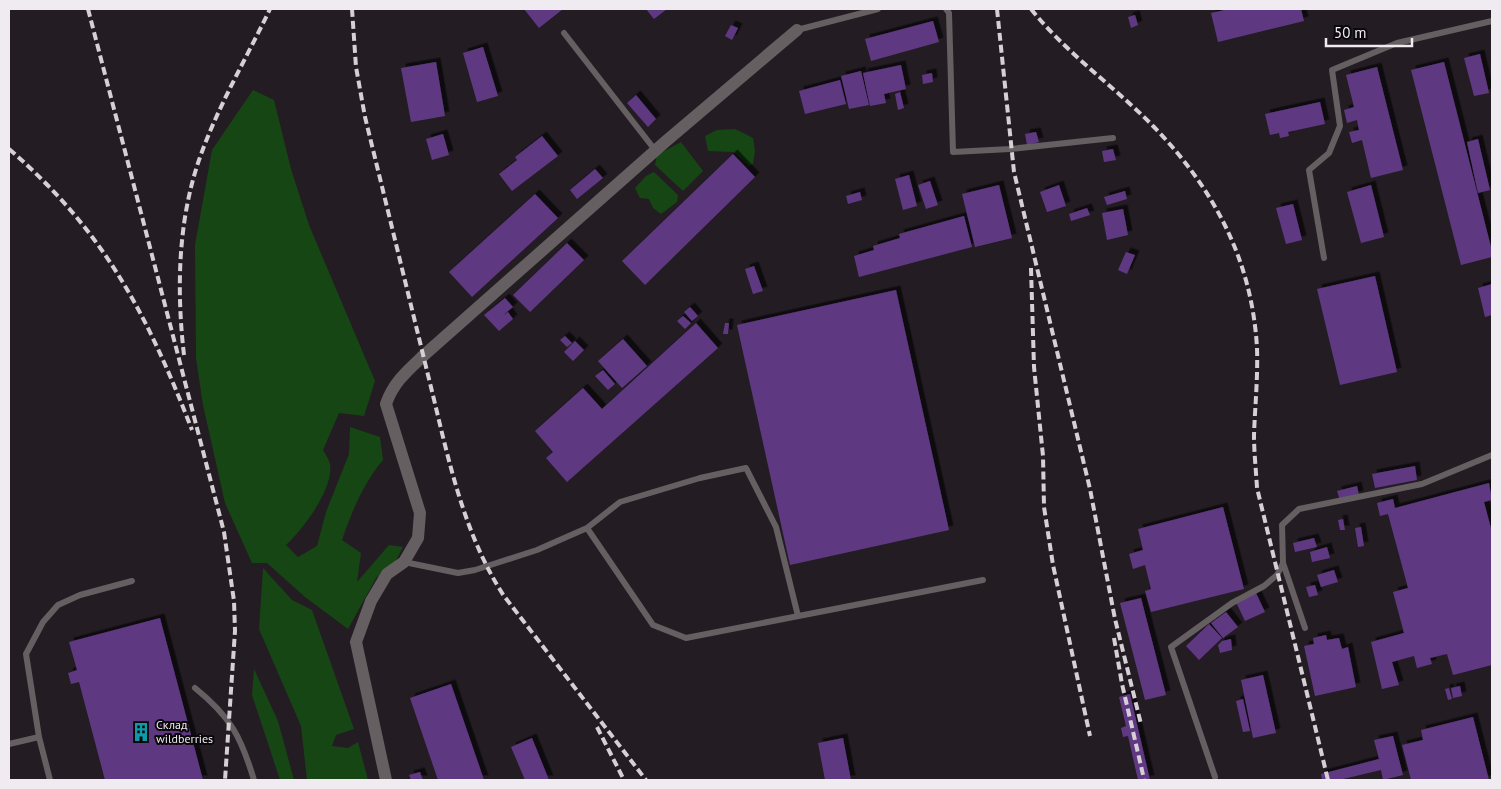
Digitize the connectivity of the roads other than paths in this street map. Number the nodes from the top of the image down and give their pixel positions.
1 (878, 9) edge
2 (946, 9) edge
3 (1492, 21) edge
4 (797, 30) joint
5 (564, 33) dead end
6 (1113, 138) dead end
7 (655, 150) junction
8 (1324, 258) dead end
9 (1492, 455) edge
10 (587, 528) junction
11 (404, 562) junction
12 (1283, 563) junction
13 (983, 580) dead end
14 (132, 581) dead end
15 (798, 616) junction
16 (1305, 628) dead end
17 (195, 688) dead end
18 (39, 737) junction
19 (9, 744) edge
20 (1215, 777) dead end
21 (50, 780) edge
22 (254, 780) edge
23 (386, 780) edge

1 - 4 lane
2 - 6 lane
3 - 8 lane
4 - 7 street
5 - 7 lane
7 - 11 street
9 - 12 lane
10 - 11 lane
10 - 15 lane
10 - 15 lane
11 - 23 street
12 - 16 lane
12 - 20 lane
13 - 15 lane
14 - 18 lane
17 - 22 lane
18 - 19 lane
18 - 21 lane

